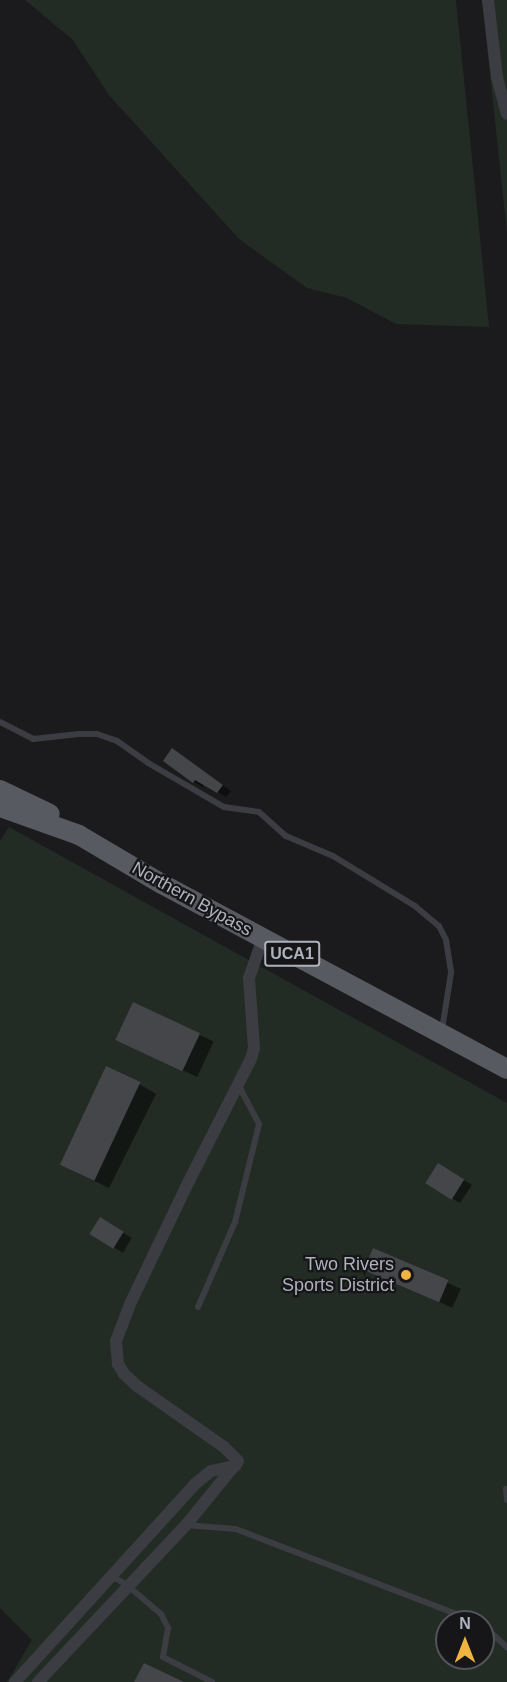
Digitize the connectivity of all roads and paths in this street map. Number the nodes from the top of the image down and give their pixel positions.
1 (489, 0) edge
2 (507, 114) edge
3 (0, 722) edge
4 (0, 790) edge
5 (0, 807) edge
6 (79, 835) junction
7 (263, 938) junction
8 (441, 1033) junction
9 (507, 1069) edge
10 (238, 1086) junction
11 (198, 1307) dead end
12 (235, 1466) junction
13 (506, 1488) edge
14 (507, 1500) edge
15 (186, 1525) junction
16 (110, 1575) junction
17 (127, 1585) junction
18 (446, 1610) edge
19 (495, 1636) edge
20 (507, 1647) edge
21 (15, 1682) edge
22 (38, 1682) edge
23 (212, 1682) edge

1 - 2 street
3 - 8 lane
4 - 6 main road, UCA1
5 - 6 main road, Northern Bypass / UCA1
6 - 7 main road, Northern Bypass / UCA1
7 - 8 main road, Northern Bypass / UCA1
7 - 10 street
8 - 9 main road, Northern Bypass / UCA1
10 - 11 lane
10 - 12 street
12 - 15 street
12 - 16 street
13 - 14 lane
15 - 17 street
15 - 18 lane
16 - 17 lane
16 - 21 street
17 - 22 street
17 - 23 lane
19 - 20 lane

